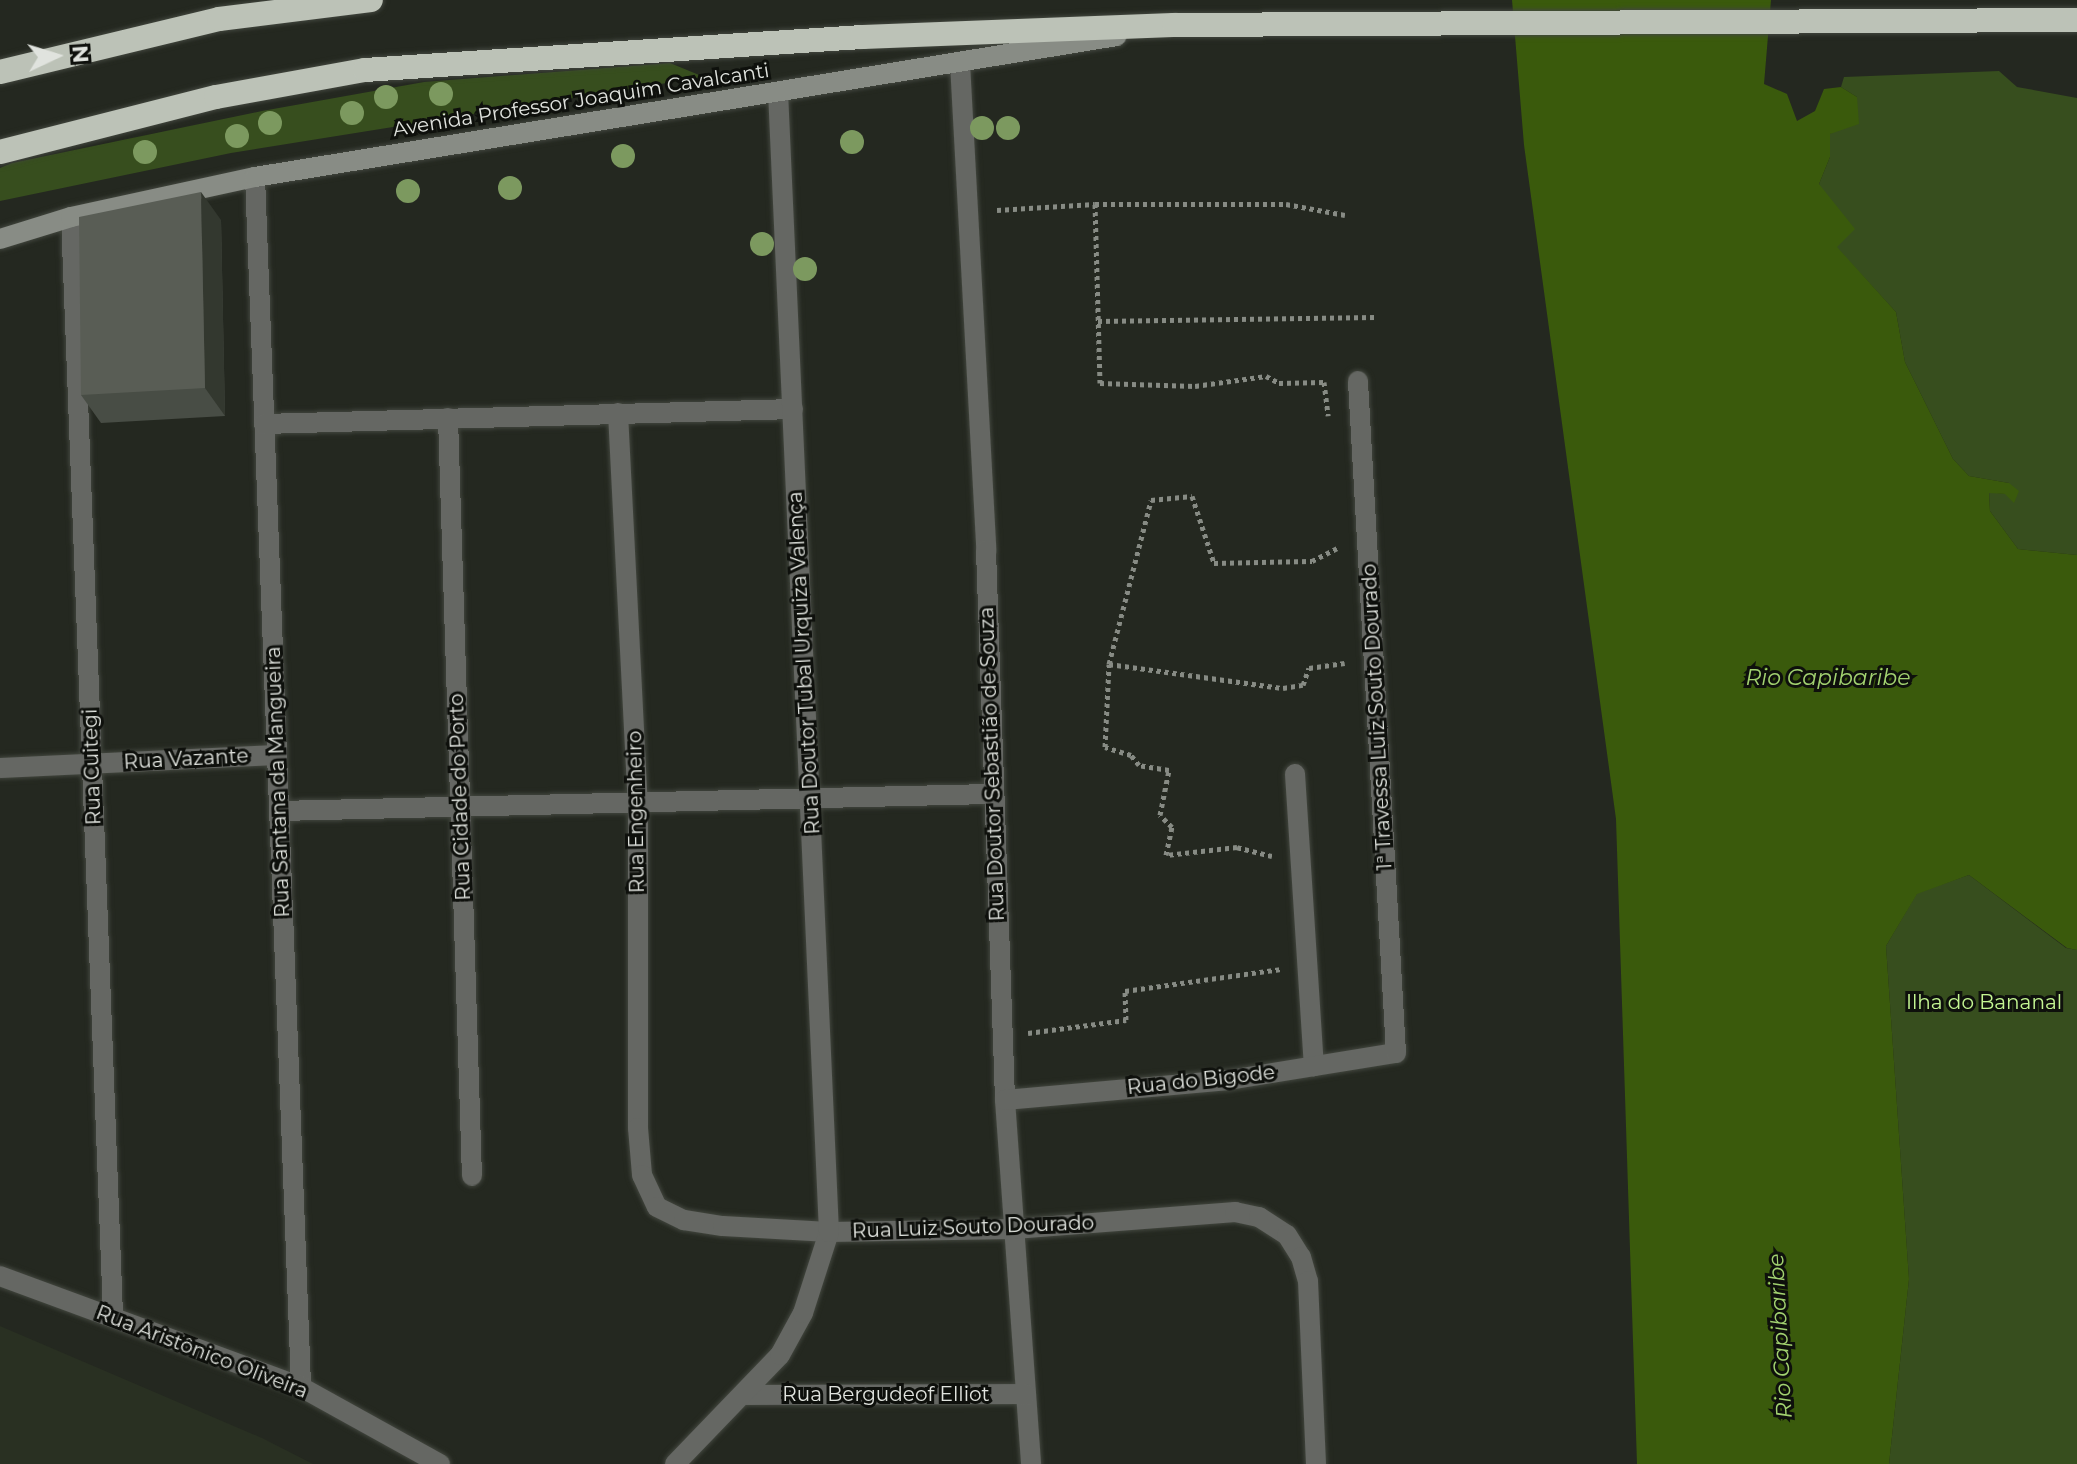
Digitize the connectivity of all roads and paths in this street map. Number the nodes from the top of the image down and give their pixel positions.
1 (371, 0) edge
2 (2077, 20) edge
3 (1174, 25) junction
4 (960, 63) junction
5 (0, 72) edge
6 (778, 93) junction
7 (0, 152) edge
8 (255, 177) junction
9 (1095, 204) junction
10 (968, 211) junction
11 (1345, 215) dead end
12 (71, 217) junction
13 (0, 239) edge
14 (1376, 317) dead end
15 (1098, 321) junction
16 (1358, 381) dead end
17 (793, 409) junction
18 (618, 413) junction
19 (448, 418) junction
20 (264, 424) junction
21 (1329, 425) dead end
22 (1339, 539) dead end
23 (1351, 662) dead end
24 (1109, 664) junction
25 (277, 755) junction
26 (92, 763) junction
27 (0, 768) edge
28 (1295, 774) dead end
29 (991, 794) junction
30 (810, 798) junction
31 (638, 802) junction
32 (460, 807) junction
33 (279, 811) junction
34 (1279, 857) dead end
35 (1296, 967) dead end
36 (1002, 1036) junction
37 (1396, 1053) joint
38 (1314, 1066) junction
39 (1005, 1100) junction
40 (472, 1176) dead end
41 (657, 1207) joint
42 (1014, 1229) junction
43 (829, 1232) junction
44 (0, 1276) edge
45 (113, 1317) junction
46 (301, 1387) junction
47 (1026, 1394) junction
48 (745, 1395) junction
49 (440, 1464) edge
50 (675, 1464) edge
51 (1031, 1464) edge
52 (1316, 1464) edge

1 - 5 highway
2 - 3 highway, Avenida Professor Joaquim Cavalcanti
3 - 4 main road, Avenida Professor Joaquim Cavalcanti
3 - 7 highway, Avenida Professor Joaquim Cavalcanti
4 - 6 main road, Avenida Professor Joaquim Cavalcanti
4 - 10 street, Rua Doutor Sebastião de Souza
6 - 8 main road, Avenida Professor Joaquim Cavalcanti
6 - 17 street, Rua Doutor Tubal Urquiza Valença
8 - 12 main road, Avenida Professor Joaquim Cavalcanti
8 - 20 street, Rua Santana da Mangueira
9 - 10 path
9 - 11 path
9 - 15 path
10 - 29 street, Rua Doutor Sebastião de Souza
12 - 13 main road, Avenida Professor Joaquim Cavalcanti
12 - 26 street, Rua Cuitegi
14 - 15 path
15 - 21 path
16 - 37 street, 1ª Travessa Luiz Souto Dourado
17 - 18 street
17 - 30 street, Rua Doutor Tubal Urquiza Valença
18 - 19 street
18 - 31 street, Rua Engenheiro
19 - 20 street
19 - 32 street, Rua Cidade do Porto
20 - 25 street, Rua Santana da Mangueira
22 - 24 path
23 - 24 path
24 - 34 path
25 - 26 street, Rua Vazante
25 - 33 street, Rua Santana da Mangueira
26 - 27 street, Rua Vazante
26 - 45 street, Rua Cuitegi
28 - 38 street
29 - 30 street
29 - 36 street, Rua Doutor Sebastião de Souza
30 - 31 street
30 - 43 street, Rua Doutor Tubal Urquiza Valença
31 - 32 street
31 - 41 street, Rua Engenheiro
32 - 33 street
32 - 40 street, Rua Cidade do Porto
33 - 46 street, Rua Santana da Mangueira
35 - 36 path
36 - 39 street, Rua Doutor Sebastião de Souza
37 - 38 street, Rua do Bigode
38 - 39 street, Rua do Bigode
39 - 42 street, Rua Doutor Sebastião de Souza
41 - 43 street, Rua Luiz Souto Dourado
42 - 43 street, Rua Luiz Souto Dourado
42 - 47 street, Rua Doutor Sebastião de Souza
42 - 52 street, Rua Luiz Souto Dourado
43 - 48 street
44 - 45 street, Rua Aristônico Oliveira
45 - 46 street, Rua Aristônico Oliveira
46 - 49 street, Rua Aristônico Oliveira
47 - 48 street, Rua Bergudeof Elliot
47 - 51 street, Rua Doutor Sebastião de Souza
48 - 50 street

